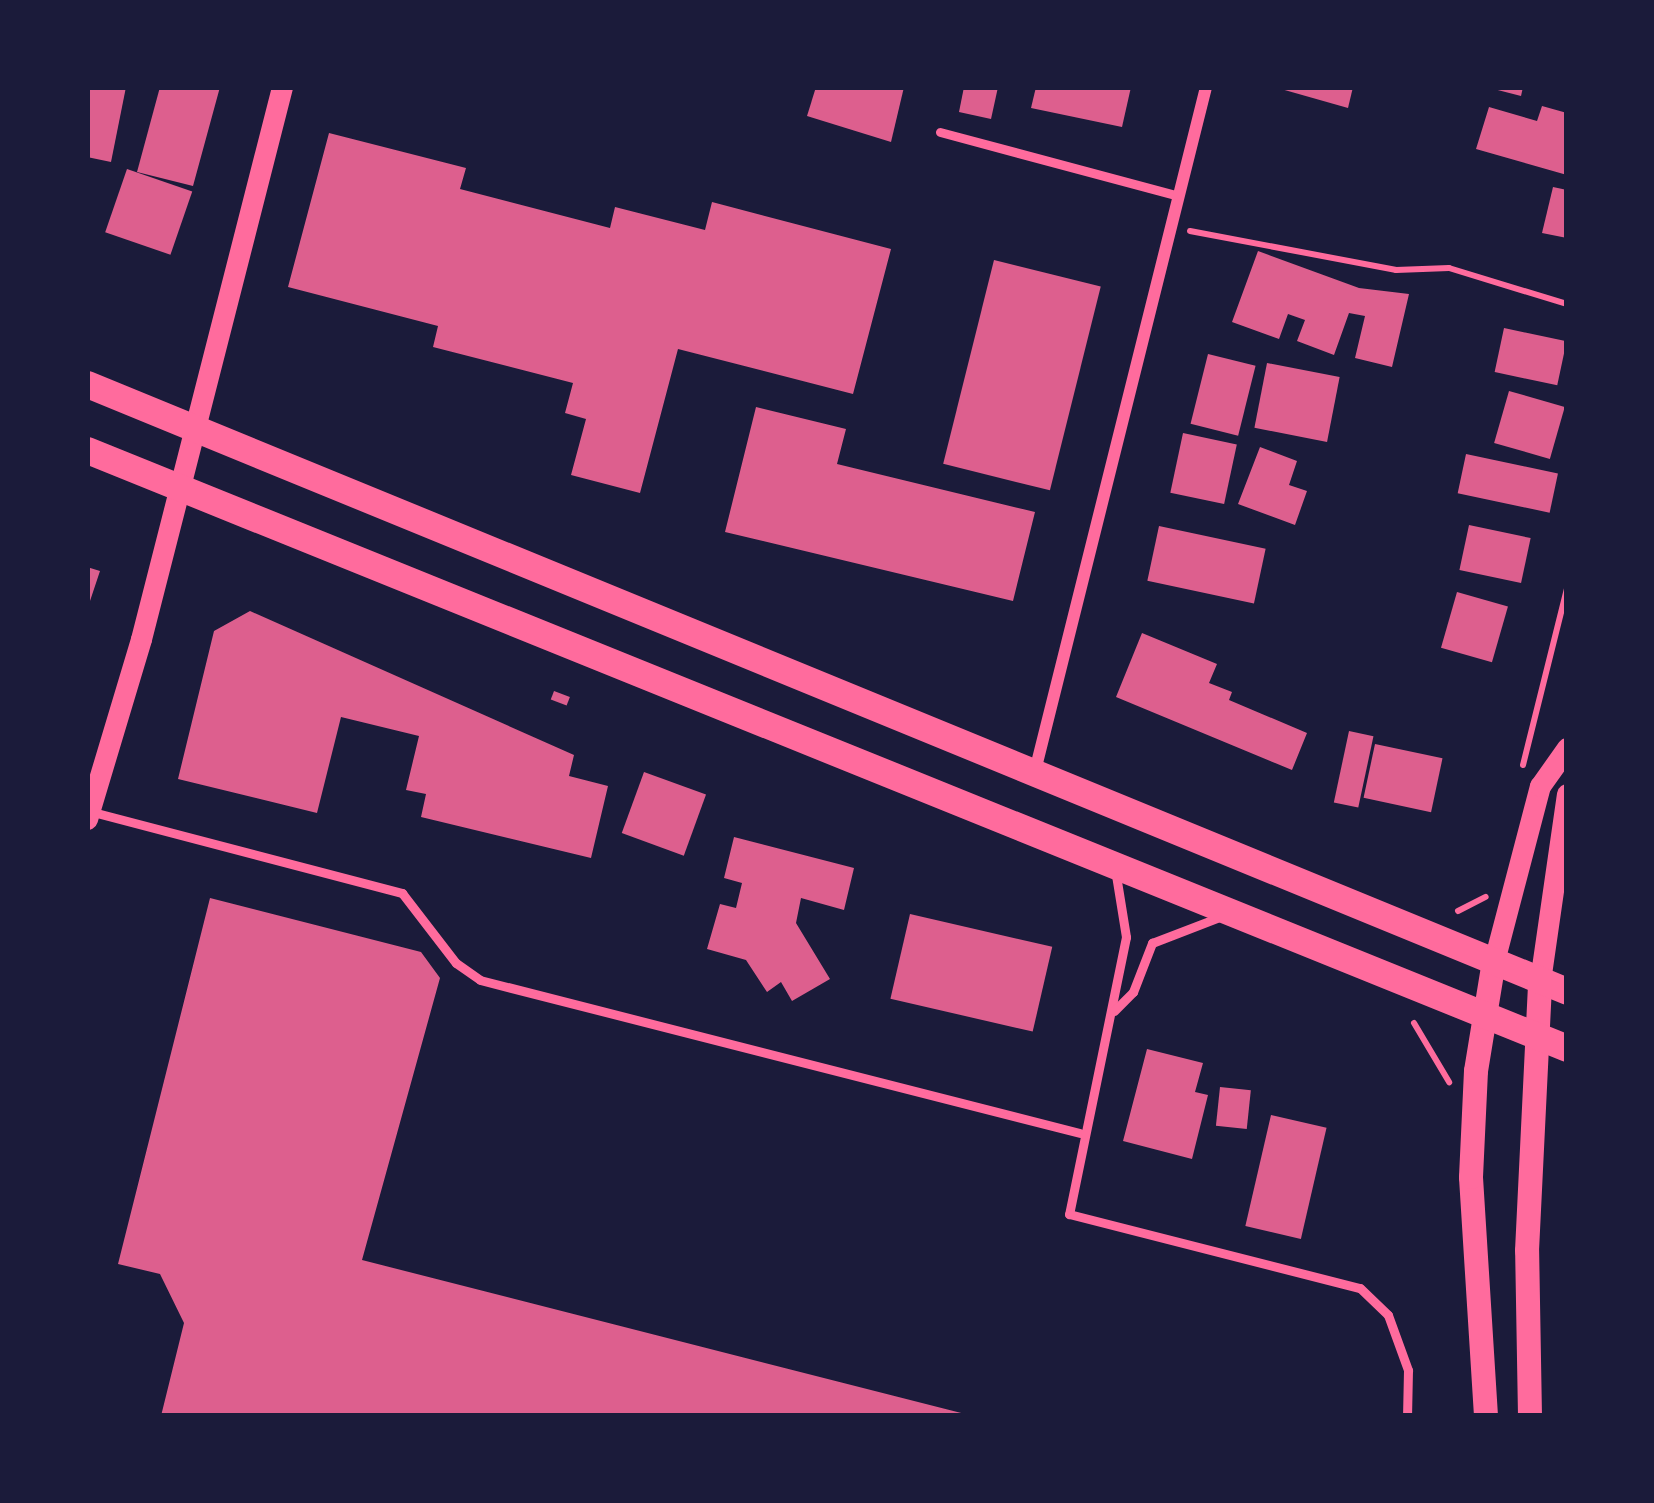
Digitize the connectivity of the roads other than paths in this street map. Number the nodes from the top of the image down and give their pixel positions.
1 (282, 87) edge
2 (1206, 87) edge
3 (940, 132) dead end
4 (1179, 196) junction
5 (87, 384) edge
6 (196, 427) junction
7 (87, 449) edge
8 (179, 488) junction
9 (1567, 748) edge
10 (1036, 767) junction
11 (1567, 794) edge
12 (88, 815) edge
13 (1110, 859) junction
14 (1243, 915) junction
15 (1494, 961) junction
16 (1540, 981) junction
17 (1567, 991) edge
18 (1114, 1011) junction
19 (1483, 1014) junction
20 (1536, 1035) junction
21 (1567, 1048) edge
22 (1080, 1133) junction
23 (1407, 1416) edge
24 (1486, 1416) edge
25 (1530, 1416) edge

1 - 6 street
2 - 4 street
3 - 4 lane
4 - 10 street
5 - 6 highway
6 - 8 street
6 - 10 highway
7 - 8 highway
8 - 12 street
8 - 13 highway
9 - 15 street
10 - 15 highway
11 - 16 street
12 - 22 lane
13 - 14 highway
13 - 18 lane
14 - 18 lane
14 - 19 highway
15 - 16 highway
15 - 19 main road
16 - 17 highway
16 - 20 main road
18 - 22 lane
19 - 20 highway
19 - 24 main road
20 - 21 highway
20 - 25 main road
22 - 23 lane

